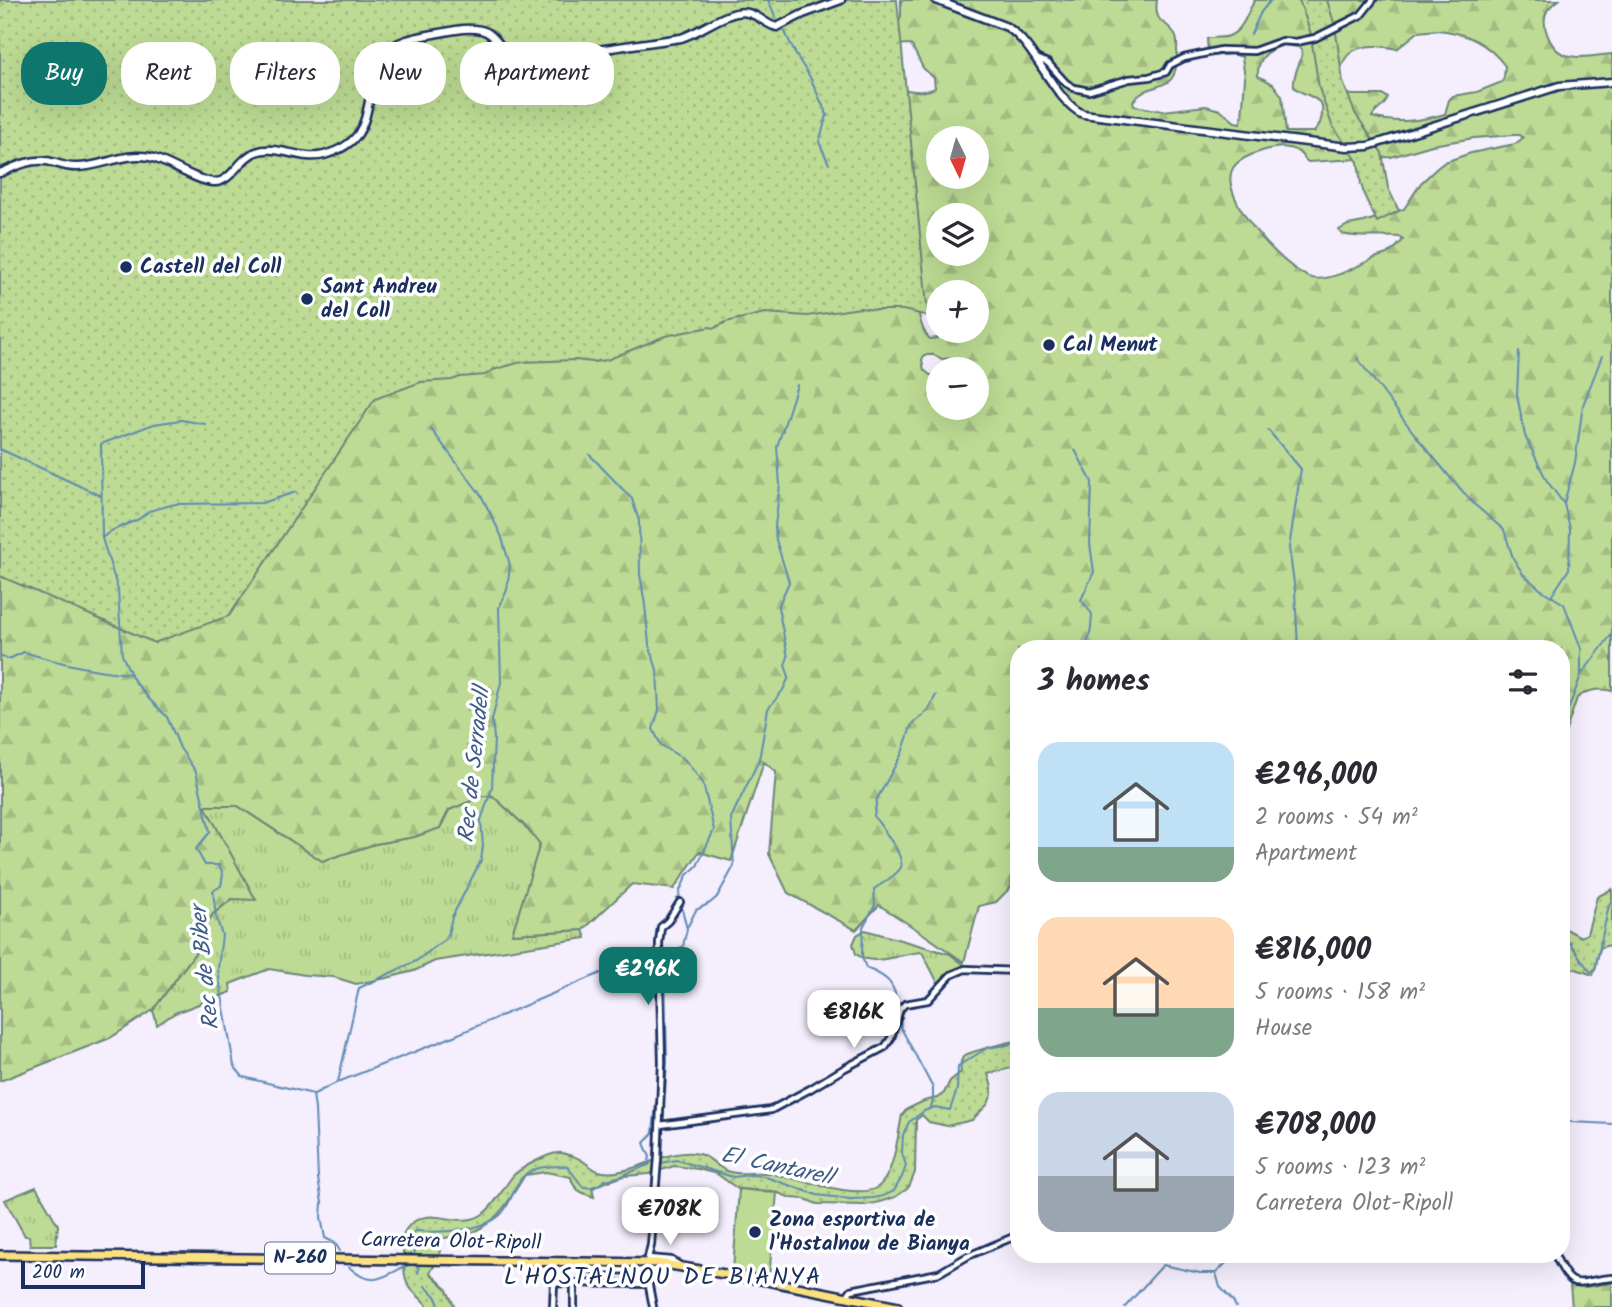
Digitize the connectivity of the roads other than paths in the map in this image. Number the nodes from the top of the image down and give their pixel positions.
1 (841, 0) edge
2 (936, 0) edge
3 (1373, 0) edge
4 (1035, 58) junction
5 (1612, 82) edge
6 (0, 173) edge
7 (680, 902) dead end
8 (1010, 971) edge
9 (660, 1125) junction
10 (1010, 1238) edge
11 (0, 1255) edge
12 (1559, 1263) edge
13 (648, 1264) junction
14 (1612, 1278) edge
15 (649, 1281) junction
16 (574, 1283) junction
17 (847, 1297) junction
18 (553, 1307) edge
19 (574, 1307) edge
20 (653, 1307) edge
21 (898, 1307) edge

1 - 6 main road
2 - 4 main road
3 - 4 street
4 - 5 main road
7 - 9 street
8 - 9 street
9 - 13 street
10 - 17 street
11 - 13 main road, Carretera Olot-Ripoll / N-260
12 - 14 street
13 - 15 street
13 - 17 main road, Carretera Olot-Ripoll / N-260
15 - 16 street
15 - 20 street
16 - 18 street
16 - 19 street
17 - 21 main road, Carretera Olot-Ripoll / N-260

